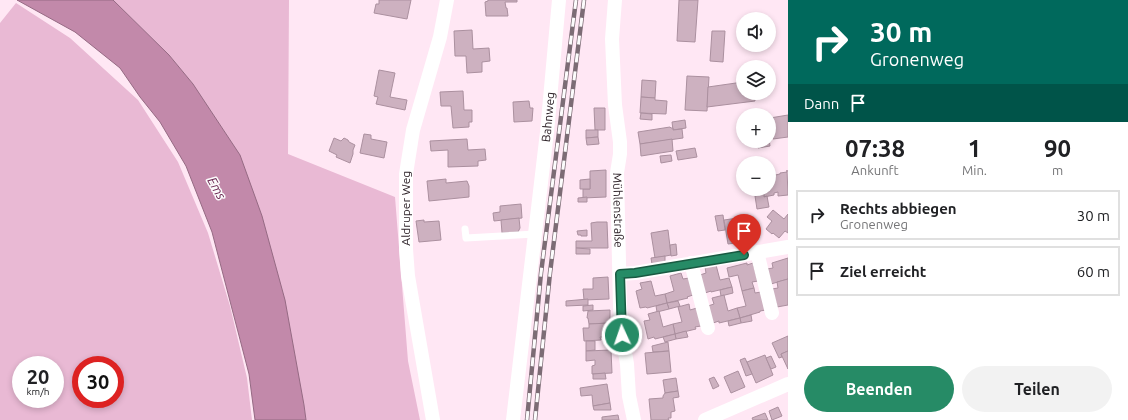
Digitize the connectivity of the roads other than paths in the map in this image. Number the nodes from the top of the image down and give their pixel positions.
1 (446, 0) edge
2 (559, 0) edge
3 (615, 0) edge
4 (465, 229) dead end
5 (535, 234) junction
6 (788, 247) edge
7 (757, 252) junction
8 (691, 263) junction
9 (620, 274) junction
10 (772, 313) dead end
11 (708, 328) dead end
12 (788, 384) edge
13 (433, 420) edge
14 (513, 420) edge
15 (634, 420) edge
16 (705, 420) edge

1 - 13 street, Aldruper Weg
2 - 5 street, Bahnweg
3 - 9 street, Mühlenstraße
4 - 5 lane
5 - 14 street, Bahnweg
6 - 7 street
7 - 8 street
7 - 10 street
8 - 9 street
8 - 11 street
9 - 15 street, Mühlenstraße
12 - 16 street

